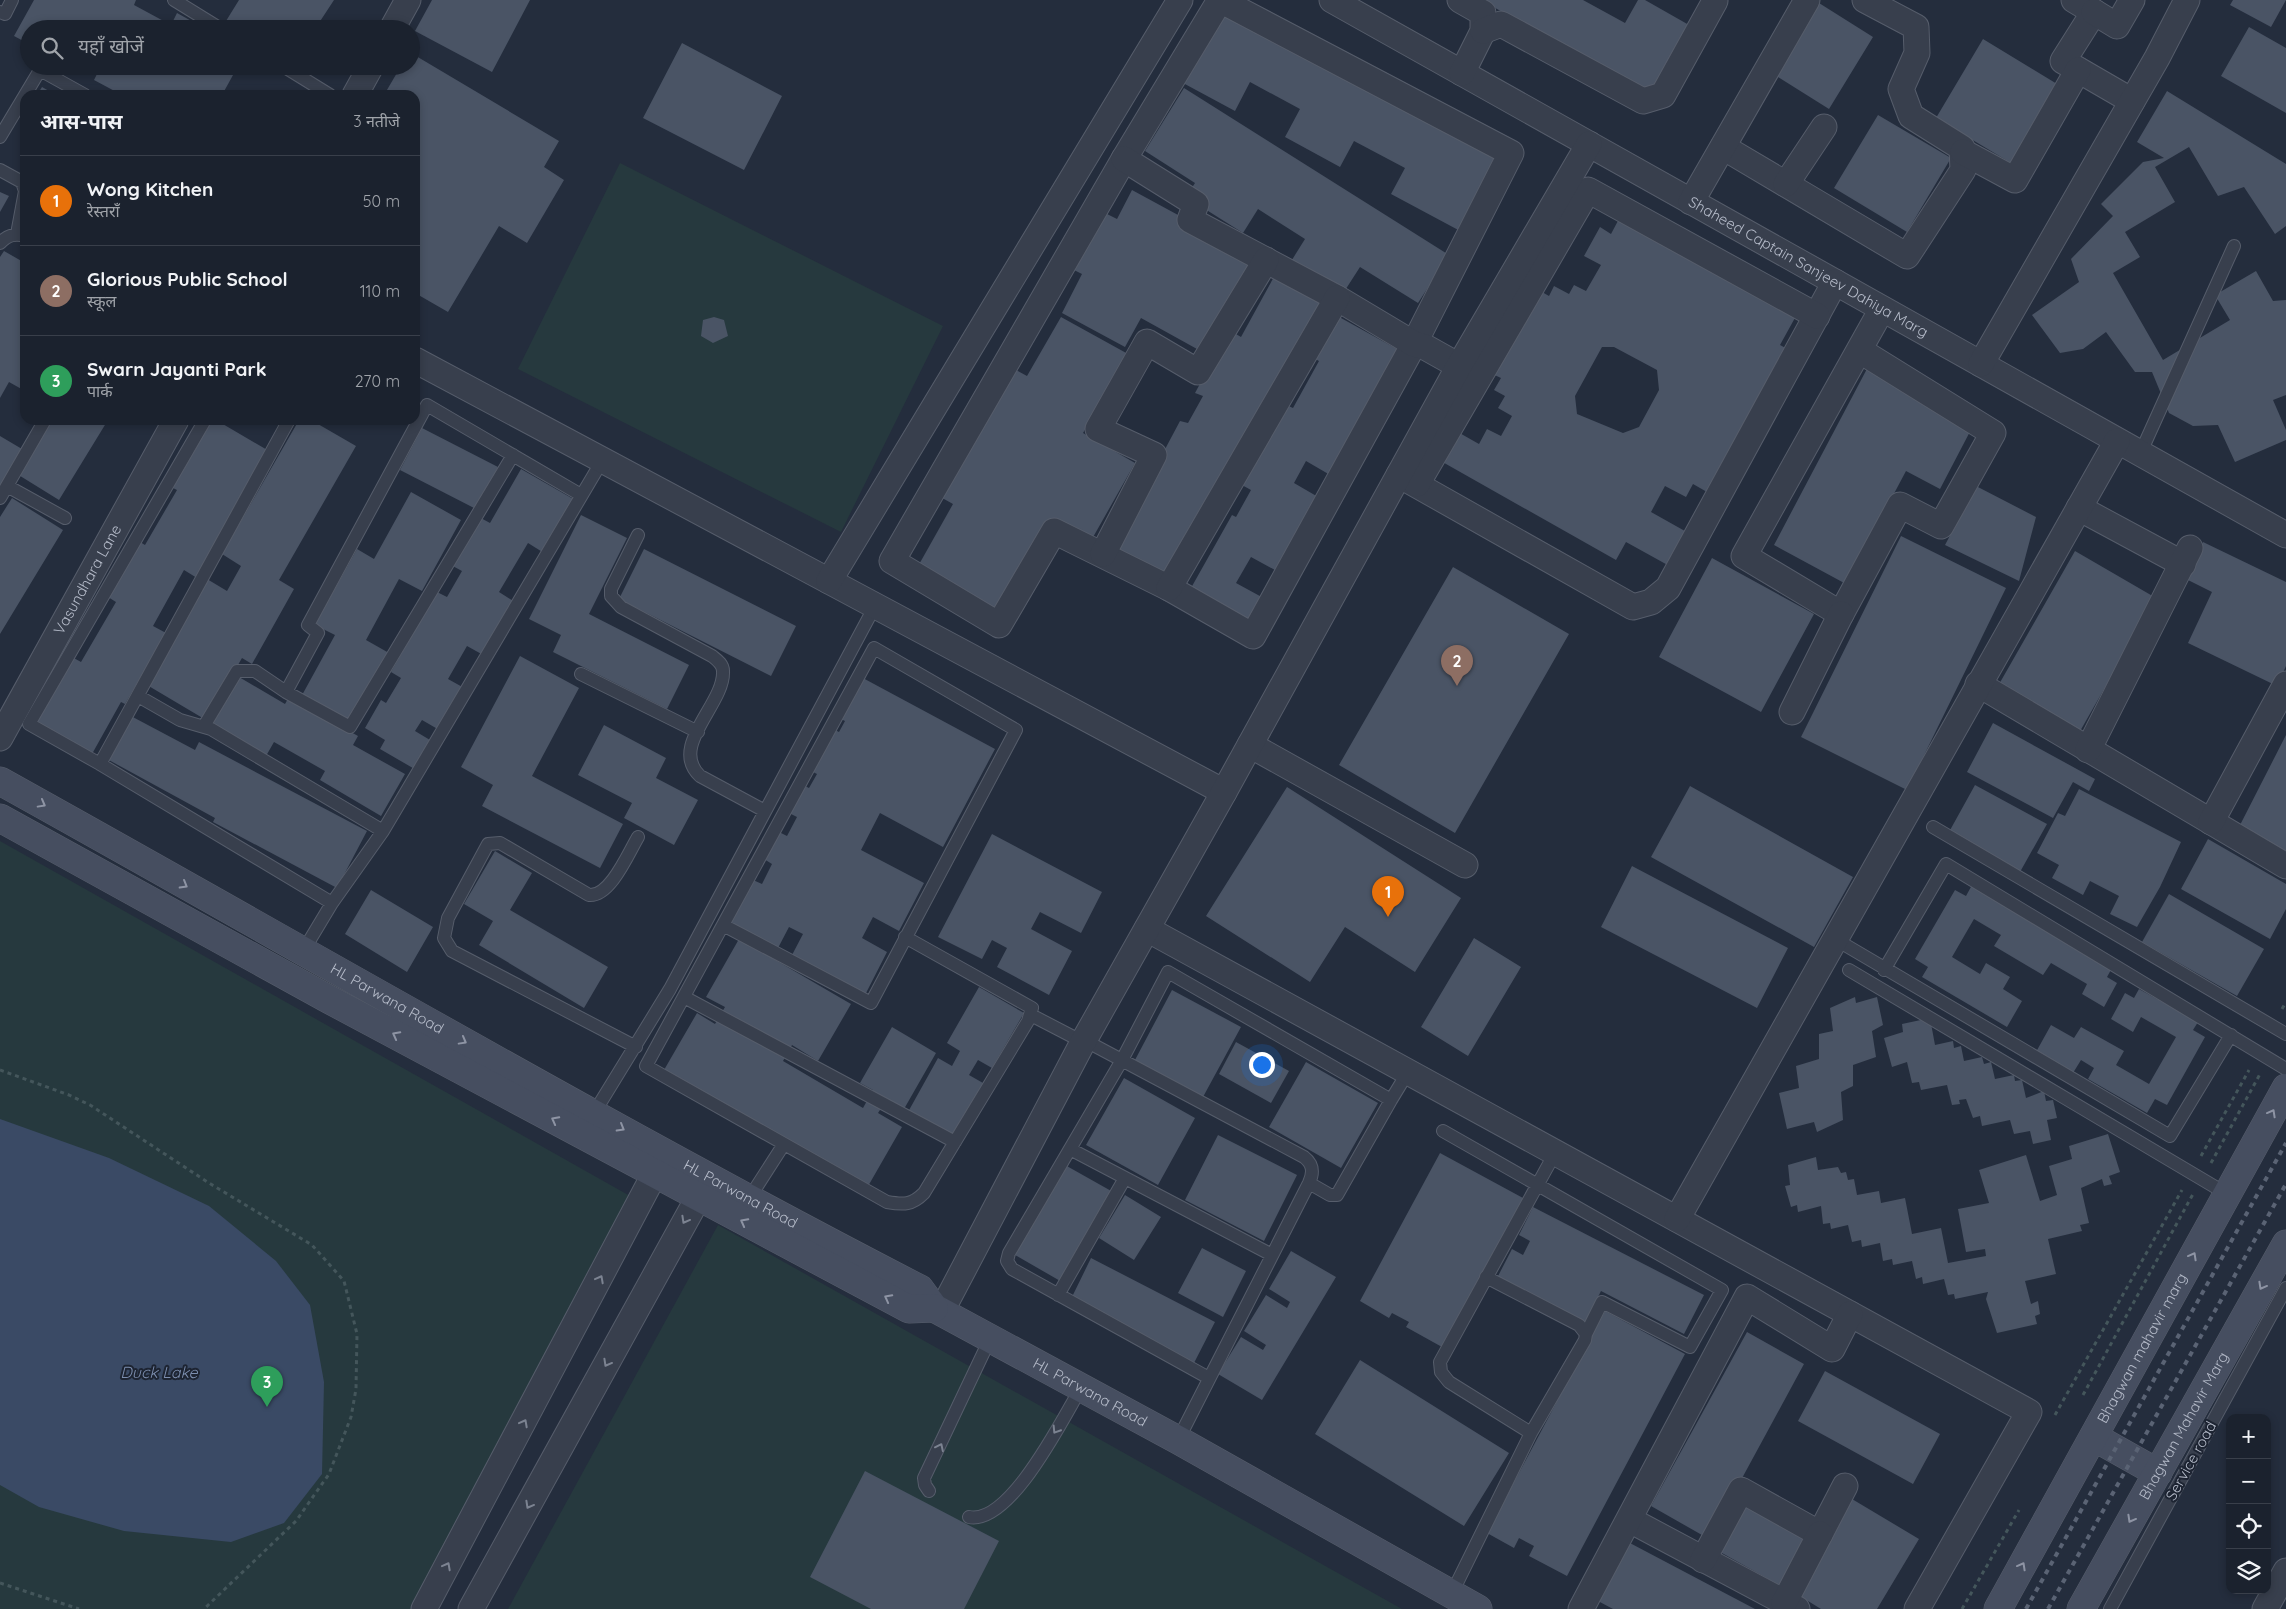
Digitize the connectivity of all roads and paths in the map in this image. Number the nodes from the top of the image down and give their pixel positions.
1 (12, 0) edge
2 (174, 0) edge
3 (1180, 0) edge
4 (1332, 0) edge
5 (1460, 0) edge
6 (1807, 0) edge
7 (2132, 0) edge
8 (2187, 0) edge
9 (1715, 1) edge
10 (402, 2) edge
11 (1872, 2) edge
12 (2084, 6) edge
13 (0, 12) edge
14 (206, 20) edge
15 (395, 20) edge
16 (1483, 31) junction
17 (2078, 70) junction
18 (1462, 73) junction
19 (37, 75) edge
20 (49, 75) edge
21 (298, 75) edge
22 (366, 75) edge
23 (28, 90) edge
24 (76, 90) edge
25 (322, 90) edge
26 (358, 90) edge
27 (2132, 101) junction
28 (20, 104) edge
29 (1824, 127) dead end
30 (0, 137) edge
31 (1589, 144) junction
32 (1723, 147) junction
33 (1963, 152) junction
34 (1124, 159) junction
35 (0, 170) edge
36 (20, 181) edge
37 (1786, 184) junction
38 (1691, 202) junction
39 (20, 235) edge
40 (0, 243) edge
41 (2234, 246) dead end
42 (1266, 260) junction
43 (1834, 282) junction
44 (1337, 298) junction
45 (1882, 309) junction
46 (1816, 316) junction
47 (1414, 344) junction
48 (972, 345) junction
49 (1859, 350) junction
50 (420, 363) edge
51 (1981, 364) junction
52 (1006, 366) junction
53 (1459, 366) junction
54 (420, 418) edge
55 (42, 425) edge
56 (173, 425) edge
57 (202, 425) edge
58 (286, 425) edge
59 (416, 425) edge
60 (2117, 441) junction
61 (2140, 454) junction
62 (513, 455) junction
63 (602, 461) junction
64 (1408, 480) junction
65 (7, 486) junction
66 (581, 495) junction
67 (0, 498) edge
68 (2079, 508) junction
69 (65, 518) dead end
70 (638, 535) dead end
71 (2286, 535) edge
72 (1103, 554) junction
73 (829, 581) junction
74 (1169, 588) junction
75 (875, 606) junction
76 (1841, 614) junction
77 (581, 674) dead end
78 (1978, 684) junction
79 (2286, 684) edge
80 (286, 692) junction
81 (138, 696) junction
82 (1792, 712) dead end
83 (204, 726) junction
84 (698, 732) junction
85 (0, 738) edge
86 (1250, 745) junction
87 (2088, 750) junction
88 (100, 764) junction
89 (0, 781) edge
90 (1224, 792) junction
91 (765, 810) junction
92 (0, 818) edge
93 (2211, 822) junction
94 (1933, 827) dead end
95 (383, 831) junction
96 (638, 837) dead end
97 (1464, 865) dead end
98 (2286, 866) edge
99 (332, 903) junction
100 (723, 925) junction
101 (1147, 929) junction
102 (905, 937) junction
103 (1835, 940) junction
104 (302, 953) junction
105 (1849, 970) dead end
106 (1884, 970) junction
107 (684, 997) junction
108 (2286, 1002) edge
109 (1031, 1015) junction
110 (2273, 1026) junction
111 (2286, 1034) edge
112 (2231, 1035) junction
113 (1084, 1041) junction
114 (636, 1048) junction
115 (2264, 1055) junction
116 (1122, 1060) junction
117 (2286, 1069) edge
118 (0, 1070) edge
119 (1408, 1072) junction
120 (2286, 1088) edge
121 (1391, 1100) junction
122 (594, 1112) junction
123 (1444, 1131) dead end
124 (955, 1142) junction
125 (784, 1144) junction
126 (1070, 1149) junction
127 (1555, 1153) junction
128 (661, 1164) junction
129 (2196, 1176) junction
130 (1125, 1178) junction
131 (1309, 1183) junction
132 (1537, 1185) junction
133 (702, 1187) junction
134 (2227, 1194) junction
135 (748, 1200) junction
136 (1677, 1219) junction
137 (2286, 1244) edge
138 (1272, 1255) junction
139 (1486, 1277) junction
140 (2286, 1288) edge
141 (1058, 1295) junction
142 (937, 1310) junction
143 (1850, 1314) junction
144 (1586, 1334) junction
145 (990, 1339) junction
146 (1209, 1378) junction
147 (1081, 1388) junction
148 (2080, 1399) dead end
149 (2052, 1419) dead end
150 (1531, 1433) junction
151 (2094, 1437) junction
152 (1178, 1440) junction
153 (2158, 1473) junction
154 (1845, 1486) dead end
155 (929, 1490) dead end
156 (2024, 1502) dead end
157 (969, 1517) dead end
158 (1630, 1520) junction
159 (1820, 1534) junction
160 (1704, 1560) junction
161 (2286, 1571) edge
162 (0, 1583) edge
163 (1451, 1594) junction
164 (1790, 1606) edge
165 (1587, 1607) edge
166 (79, 1609) edge
167 (204, 1609) edge
168 (424, 1609) edge
169 (471, 1609) edge
170 (1478, 1609) edge
171 (1917, 1609) edge
172 (1962, 1609) edge
173 (1998, 1609) edge
174 (2081, 1609) edge
175 (2110, 1609) edge
176 (2265, 1609) edge

1 - 13 lane
2 - 14 lane
3 - 48 street
4 - 18 street, Shaheed Captain Sanjeev Dahiya Marg
5 - 16 street
6 - 32 street
7 - 12 street
8 - 27 street
9 - 16 street
10 - 15 street
11 - 33 street
12 - 17 street
16 - 18 street
17 - 27 street
17 - 33 street
18 - 31 street, Shaheed Captain Sanjeev Dahiya Marg
19 - 23 lane
20 - 24 lane
21 - 25 lane
22 - 26 street
27 - 51 street
28 - 30 lane
29 - 37 street
31 - 38 street, Shaheed Captain Sanjeev Dahiya Marg
31 - 53 street
32 - 37 street
32 - 38 street
33 - 37 street
34 - 42 street
34 - 47 street
34 - 52 street
35 - 36 lane
38 - 43 street, Shaheed Captain Sanjeev Dahiya Marg
39 - 40 lane
41 - 61 lane
42 - 44 street
42 - 72 street
43 - 45 street, Shaheed Captain Sanjeev Dahiya Marg
43 - 46 street
44 - 47 street
44 - 74 street
45 - 49 street
45 - 51 street, Shaheed Captain Sanjeev Dahiya Marg
46 - 64 street
46 - 64 street
47 - 53 street
47 - 74 street
48 - 52 street
48 - 73 street
49 - 76 street
49 - 76 street
50 - 63 street
51 - 60 street, Shaheed Captain Sanjeev Dahiya Marg
52 - 72 street
53 - 64 street
54 - 62 lane
55 - 65 lane
56 - 85 street, Vasundhara Lane
57 - 88 lane
58 - 81 lane
59 - 80 lane
60 - 61 street, Shaheed Captain Sanjeev Dahiya Marg
60 - 68 street
61 - 71 street, Shaheed Captain Sanjeev Dahiya Marg
62 - 66 lane
62 - 80 lane
63 - 66 lane
63 - 73 street
64 - 86 street
65 - 67 lane
65 - 69 lane
66 - 95 lane
68 - 78 street
68 - 87 street
70 - 84 lane
72 - 74 street
73 - 75 street
75 - 90 street
75 - 91 lane
76 - 82 street
77 - 84 lane
78 - 87 street
78 - 103 street
79 - 93 street
80 - 83 lane
81 - 83 lane
81 - 88 lane
83 - 95 lane
84 - 91 lane
86 - 90 street
86 - 97 street
87 - 93 street
88 - 99 lane
89 -> 104 street, HL Parwana Road
90 - 101 street
91 - 114 lane
128 -> 92 street
93 - 98 street
94 - 110 lane
95 - 99 lane
96 - 114 lane
99 - 104 lane
100 - 102 lane
100 - 102 lane
100 - 107 lane
101 - 113 street
101 - 119 street
102 - 109 lane
103 - 106 lane
103 - 136 street
104 -> 122 street, HL Parwana Road
105 - 129 lane
106 - 112 lane
106 - 112 lane
107 - 124 lane
107 - 125 lane
108 - 110 path
109 - 113 lane
109 - 124 lane
110 - 111 lane
112 - 115 lane
113 - 116 lane
113 - 142 street
114 - 122 lane
115 - 117 lane
115 - 129 path
115 - 129 path
116 - 121 lane
116 - 126 lane
116 - 131 lane
118 - 167 path
119 - 121 lane
119 - 127 street
134 -> 120 street, Bhagwan mahavir marg
121 - 131 lane
122 -> 128 street, HL Parwana Road
123 - 132 lane
124 - 125 lane
125 - 135 lane
126 - 130 lane
126 - 141 lane
127 - 132 lane
127 - 136 street
128 - 133 street, HL Parwana Road
168 -> 128 street
129 - 134 lane
129 - 148 path
129 - 149 path
130 - 138 lane
130 - 141 lane
131 - 138 lane
132 - 139 lane
132 - 144 lane
133 - 135 street, HL Parwana Road
142 -> 133 street
133 -> 169 street
151 -> 134 street, Bhagwan mahavir marg
135 - 142 street, HL Parwana Road
136 - 143 street
137 -> 153 street, Bhagwan Mahavir Marg
138 - 146 lane
139 - 144 lane
139 - 150 lane
140 - 175 lane, Service road
141 - 146 lane
142 - 145 street, HL Parwana Road
143 - 158 street
143 - 171 street
144 - 150 lane
145 - 147 street, HL Parwana Road
155 -> 145 lane
146 - 152 lane
147 - 152 street, HL Parwana Road
147 -> 157 lane
150 - 163 lane
151 - 153 street
173 -> 151 street, Bhagwan mahavir marg
152 - 163 street, HL Parwana Road
153 -> 174 street, Bhagwan Mahavir Marg
154 - 159 street
156 - 172 path
158 - 160 street
158 - 165 street
159 - 160 street
159 - 164 street
160 - 164 street
161 - 176 street
162 - 166 path
163 - 170 street, HL Parwana Road

